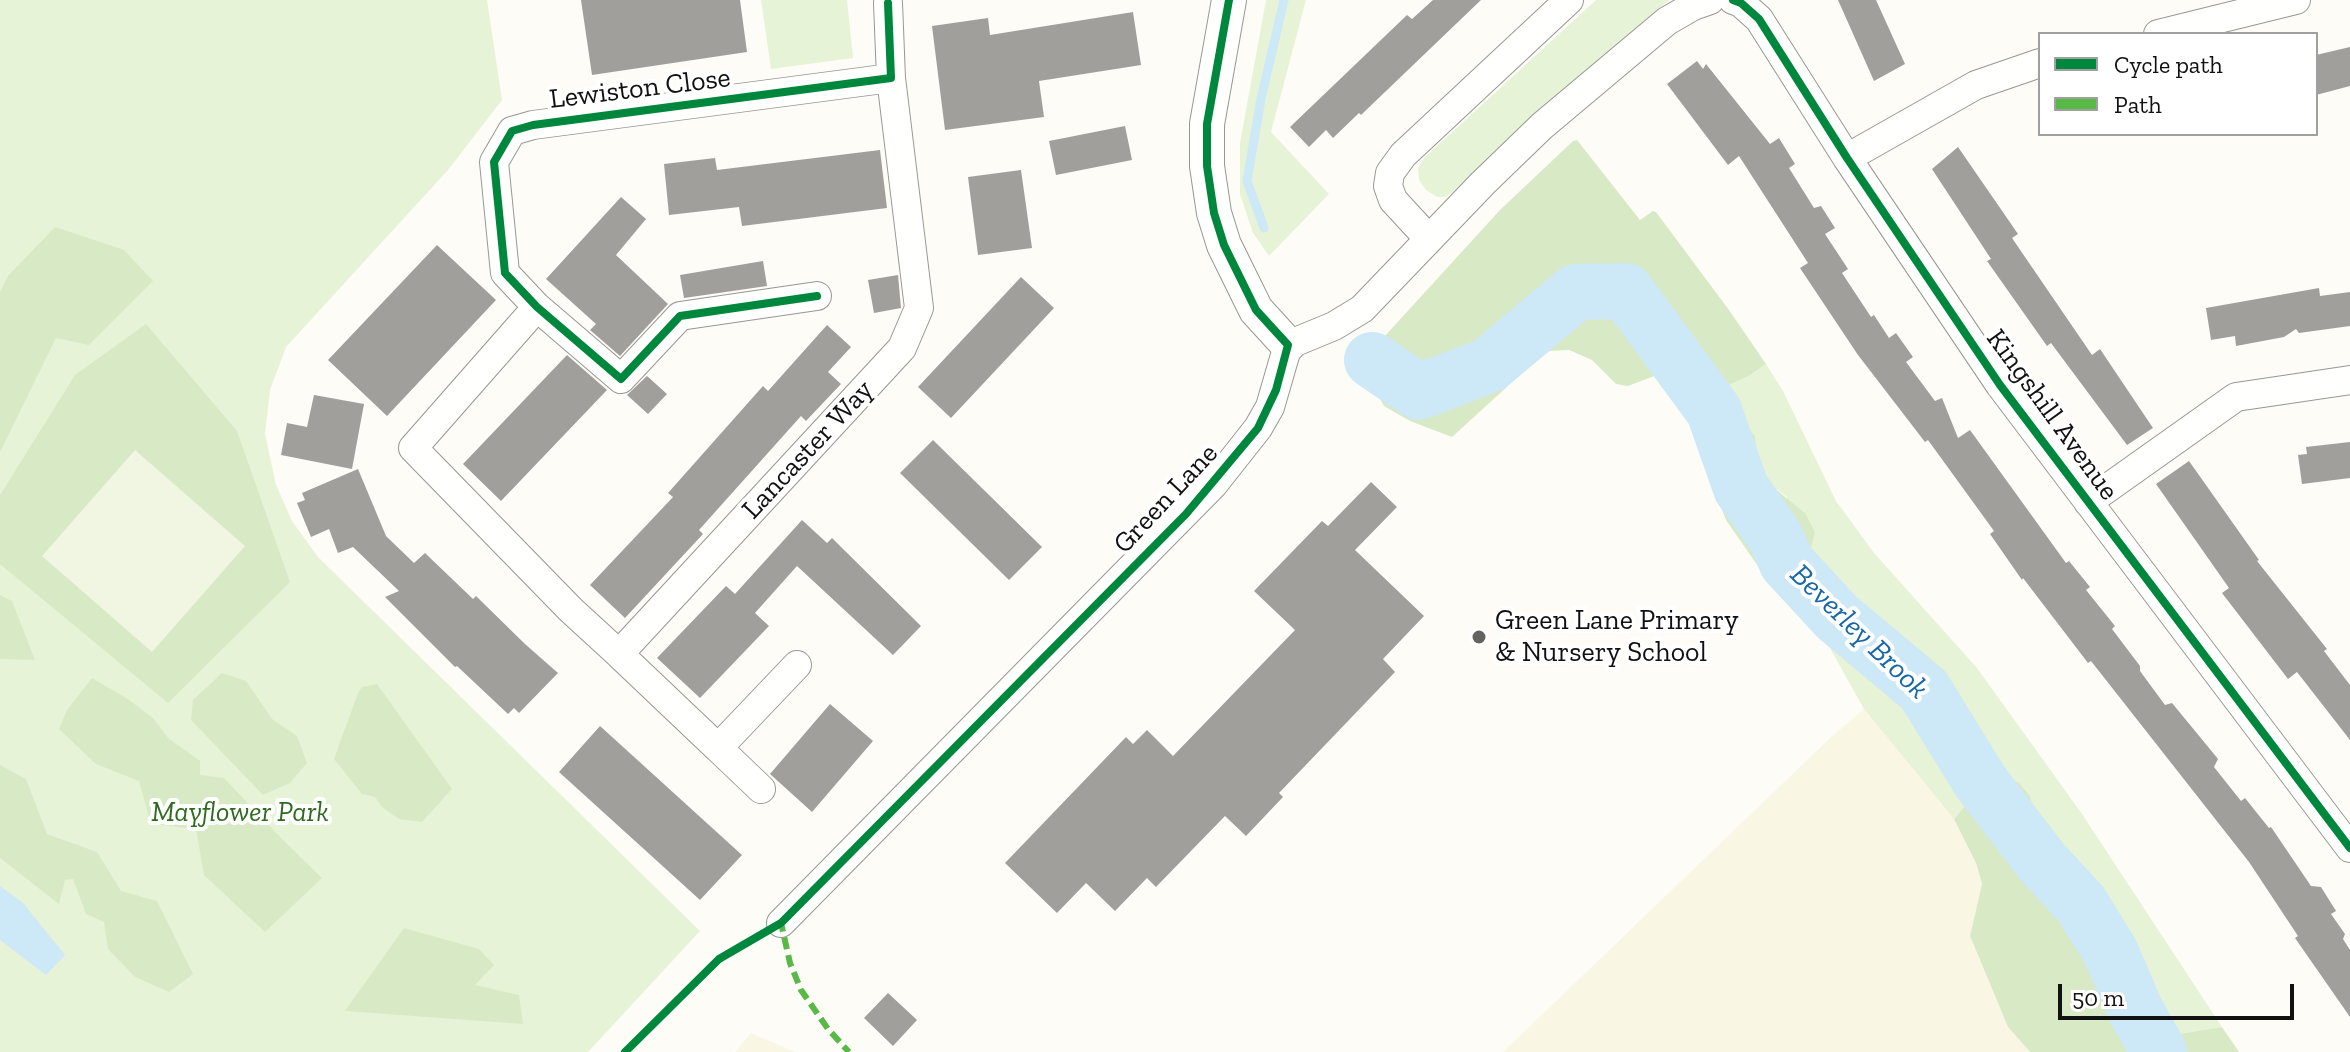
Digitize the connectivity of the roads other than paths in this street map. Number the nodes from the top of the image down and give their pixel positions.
1 (1229, 0) edge
2 (1569, 0) edge
3 (1710, 0) edge
4 (1733, 0) edge
5 (2296, 0) edge
6 (895, 1) edge
7 (2166, 32) edge
8 (2038, 64) edge
9 (891, 78) junction
10 (1847, 158) junction
11 (1429, 239) junction
12 (817, 296) dead end
13 (537, 307) junction
14 (1288, 345) junction
15 (2350, 380) edge
16 (2088, 502) junction
17 (619, 654) junction
18 (797, 665) dead end
19 (718, 748) junction
20 (761, 789) dead end
21 (2350, 848) edge
22 (781, 923) dead end

1 - 14 street
2 - 11 street
3 - 11 street
4 - 10 street, Kingshill Avenue
5 - 7 street
6 - 9 street
8 - 10 street
9 - 13 street, Lewiston Close
9 - 17 street, Lancaster Way
10 - 16 street, Kingshill Avenue
11 - 14 street
12 - 13 street, Lewiston Close
13 - 17 street
14 - 22 street, Green Lane
15 - 16 street
16 - 21 street, Kingshill Avenue
17 - 19 street
18 - 19 street
19 - 20 street

